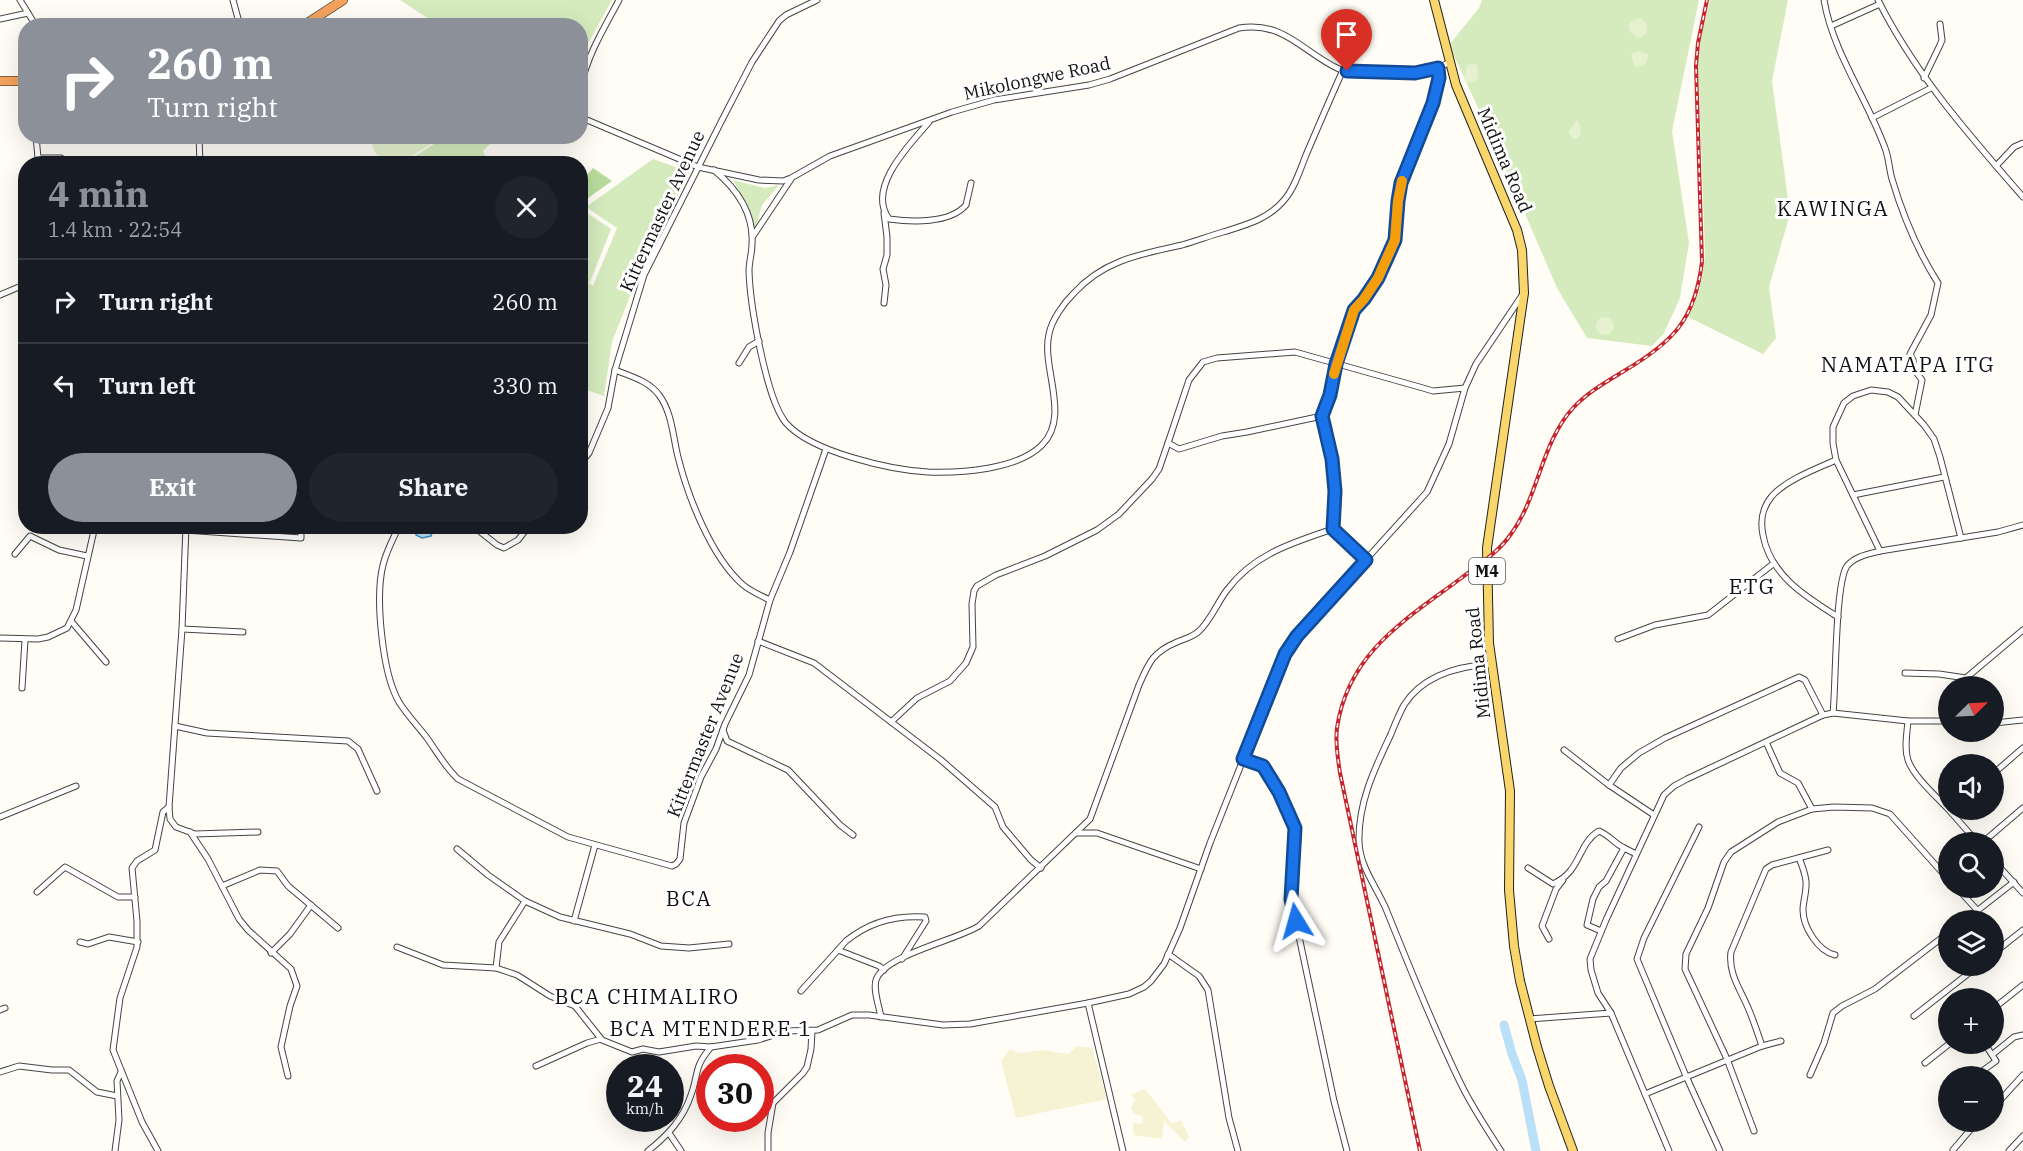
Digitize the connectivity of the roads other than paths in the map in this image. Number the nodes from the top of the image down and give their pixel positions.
1 (20, 0) edge
2 (233, 0) edge
3 (343, 0) edge
4 (620, 0) edge
5 (817, 0) edge
6 (1434, 0) edge
7 (1824, 0) edge
8 (1879, 2) edge
9 (28, 13) junction
10 (31, 18) edge
11 (238, 18) edge
12 (315, 18) edge
13 (0, 19) edge
14 (1940, 24) dead end
15 (1831, 26) junction
16 (588, 60) edge
17 (1448, 63) junction
18 (1438, 68) junction
19 (1342, 70) junction
20 (1924, 78) junction
21 (0, 81) edge
22 (18, 81) edge
23 (1931, 88) junction
24 (1872, 118) junction
25 (588, 120) edge
26 (930, 121) junction
27 (2023, 143) edge
28 (1996, 166) junction
29 (698, 167) junction
30 (714, 170) junction
31 (791, 178) junction
32 (971, 183) dead end
33 (2023, 197) edge
34 (884, 212) junction
35 (752, 238) junction
36 (18, 287) edge
37 (1524, 293) junction
38 (0, 295) edge
39 (884, 303) dead end
40 (759, 341) junction
41 (739, 363) dead end
42 (1336, 364) junction
43 (615, 370) junction
44 (1465, 388) junction
45 (1915, 415) junction
46 (1322, 416) junction
47 (1168, 443) junction
48 (826, 449) junction
49 (588, 454) edge
50 (1836, 460) junction
51 (1944, 477) junction
52 (1853, 495) junction
53 (2023, 525) edge
54 (1333, 529) junction
55 (92, 534) edge
56 (185, 534) edge
57 (239, 534) edge
58 (301, 534) edge
59 (396, 534) edge
60 (483, 534) edge
61 (523, 534) edge
62 (248, 535) joint
63 (1961, 538) junction
64 (1880, 551) junction
65 (15, 554) dead end
66 (87, 556) junction
67 (1366, 560) junction
68 (1773, 564) junction
69 (770, 600) junction
70 (1838, 617) junction
71 (71, 621) junction
72 (182, 629) junction
73 (2023, 630) edge
74 (243, 632) dead end
75 (0, 638) edge
76 (1618, 639) dead end
77 (26, 640) junction
78 (758, 642) junction
79 (106, 662) dead end
80 (1491, 664) junction
81 (1905, 673) dead end
82 (1953, 676) edge
83 (1968, 676) edge
84 (22, 688) dead end
85 (1833, 713) junction
86 (1824, 715) junction
87 (2023, 720) edge
88 (1908, 721) junction
89 (1938, 721) edge
90 (891, 722) junction
91 (2004, 722) edge
92 (175, 726) junction
93 (723, 730) junction
94 (1766, 742) junction
95 (2023, 748) edge
96 (1564, 750) dead end
97 (1243, 759) junction
98 (2004, 764) edge
99 (1609, 784) junction
100 (76, 786) dead end
101 (377, 790) dead end
102 (1938, 798) edge
103 (169, 807) junction
104 (2023, 808) edge
105 (1812, 809) junction
106 (1654, 815) junction
107 (0, 817) edge
108 (1090, 819) junction
109 (1958, 820) edge
110 (1699, 827) dead end
111 (190, 832) junction
112 (258, 832) dead end
113 (1097, 832) junction
114 (1970, 832) edge
115 (1994, 832) edge
116 (1076, 833) junction
117 (853, 835) dead end
118 (595, 845) junction
119 (1624, 848) junction
120 (457, 849) dead end
121 (1828, 850) dead end
122 (1636, 854) junction
123 (1799, 858) junction
124 (1041, 868) junction
125 (1528, 868) dead end
126 (1938, 868) edge
127 (1201, 869) junction
128 (2004, 872) edge
129 (1564, 879) junction
130 (2014, 882) junction
131 (222, 886) junction
132 (37, 892) dead end
133 (2023, 893) edge
134 (135, 897) junction
135 (1966, 898) edge
136 (525, 901) junction
137 (311, 905) junction
138 (1977, 910) edge
139 (1979, 910) edge
140 (574, 921) junction
141 (338, 928) dead end
142 (2023, 930) edge
143 (1601, 931) junction
144 (1548, 939) dead end
145 (1938, 941) edge
146 (80, 942) dead end
147 (138, 942) junction
148 (729, 944) dead end
149 (2004, 945) edge
150 (397, 947) dead end
151 (838, 950) junction
152 (271, 953) junction
153 (1168, 954) junction
154 (1835, 956) dead end
155 (902, 959) junction
156 (496, 968) junction
157 (884, 970) junction
158 (1965, 976) edge
159 (2023, 985) edge
160 (801, 992) dead end
161 (2004, 1000) edge
162 (1088, 1003) junction
163 (1611, 1013) junction
164 (1914, 1016) dead end
165 (881, 1017) junction
166 (1529, 1019) junction
167 (812, 1031) junction
168 (2023, 1035) edge
169 (601, 1040) junction
170 (1781, 1041) dead end
171 (2004, 1045) edge
172 (1762, 1046) junction
173 (711, 1047) junction
174 (1938, 1053) edge
175 (1993, 1054) edge
176 (1727, 1059) junction
177 (1925, 1063) dead end
178 (536, 1066) dead end
179 (1990, 1066) edge
180 (0, 1072) edge
181 (122, 1072) junction
182 (2023, 1074) edge
183 (1810, 1075) dead end
184 (288, 1076) dead end
185 (1686, 1076) junction
186 (1645, 1094) junction
187 (117, 1096) junction
188 (2004, 1096) edge
189 (774, 1102) edge
190 (1754, 1131) dead end
191 (769, 1132) edge
192 (1968, 1132) edge
193 (669, 1133) junction
194 (2023, 1136) edge
195 (767, 1150) edge
196 (1953, 1150) edge
197 (115, 1151) edge
198 (158, 1151) edge
199 (648, 1151) edge
200 (681, 1151) edge
201 (1123, 1151) edge
202 (1238, 1151) edge
203 (1347, 1151) edge
204 (1500, 1151) edge
205 (1573, 1151) edge
206 (1669, 1151) edge
207 (1720, 1151) edge
208 (2009, 1151) edge

1 - 9 street
2 - 11 street
3 - 12 highway
4 - 16 street
5 - 29 street, Kittermaster Avenue
6 - 17 main road, Midima Road / M4
7 - 15 street
8 - 15 street
8 - 20 street
9 - 10 street
9 - 13 street
14 - 20 street
15 - 24 street
17 - 18 street, Mikolongwe Road
17 - 37 main road, Midima Road / M4
18 - 19 street, Mikolongwe Road
18 - 42 street
19 - 26 street, Mikolongwe Road
19 - 48 street
20 - 23 street
21 - 22 highway
23 - 24 street
23 - 28 street
24 - 45 street
25 - 29 street, Mikolongwe Road
26 - 31 street, Mikolongwe Road
26 - 34 street
27 - 28 street
28 - 33 street
29 - 30 street, Mikolongwe Road
29 - 43 street, Kittermaster Avenue
30 - 31 street, Mikolongwe Road
30 - 35 street
31 - 35 street
32 - 34 street
34 - 39 street
35 - 40 street
36 - 38 street
37 - 44 street
37 - 80 main road, Midima Road / M4
40 - 41 street
40 - 48 street
42 - 44 street
42 - 46 street
42 - 47 street
43 - 49 street, Kittermaster Avenue
43 - 69 street
44 - 67 street
45 - 50 street
45 - 51 street
46 - 47 street
46 - 54 street
47 - 90 street
48 - 69 street, Kittermaster Avenue
50 - 52 street
50 - 68 street
51 - 52 street
51 - 63 street
52 - 64 street
53 - 63 street
54 - 67 street
54 - 108 street
55 - 66 street
56 - 72 street
57 - 62 street
58 - 62 street
59 - 118 street, Kittermaster Avenue
60 - 61 street
63 - 64 street
64 - 70 street
65 - 66 street
66 - 71 street
67 - 97 street
68 - 70 street
68 - 76 street
69 - 78 street, Kittermaster Avenue
70 - 85 street
71 - 77 street
71 - 79 street
72 - 74 street
72 - 92 street
73 - 83 street
75 - 77 street
77 - 84 street
78 - 90 street
78 - 93 street, Kittermaster Avenue
80 - 166 main road, Midima Road / M4
80 - 204 street
81 - 82 street
85 - 86 street
85 - 88 street
86 - 94 street
86 - 99 street
87 - 91 street
88 - 89 street
88 - 102 street
90 - 124 street
92 - 101 street
92 - 103 street
93 - 117 street
93 - 118 street, Kittermaster Avenue
94 - 105 street
94 - 106 street
95 - 98 street
96 - 99 street
97 - 127 street
97 - 203 street
99 - 106 street
100 - 107 street
103 - 111 street
103 - 134 street
104 - 115 street
105 - 126 street
105 - 176 street
106 - 122 street
108 - 113 street
108 - 116 street
109 - 114 street
110 - 185 street
111 - 112 street
111 - 131 street
113 - 116 street
113 - 127 street
116 - 124 street
118 - 140 street
119 - 122 street
119 - 129 street
119 - 143 street
120 - 136 street
121 - 123 street
122 - 143 street
123 - 154 street
123 - 172 street
124 - 155 street
125 - 129 street
127 - 153 street
128 - 130 street
129 - 144 street
130 - 133 street
130 - 139 street
131 - 137 street
131 - 152 street
132 - 134 street
134 - 147 street
135 - 138 street
136 - 140 street
136 - 156 street
137 - 141 street
137 - 152 street
140 - 148 street
142 - 149 street
143 - 163 street
145 - 183 street
146 - 147 street
147 - 181 street
150 - 156 street
151 - 155 street
151 - 157 street
151 - 160 street
152 - 184 street
153 - 162 street
153 - 202 street
155 - 157 street
156 - 169 street
157 - 165 street
158 - 164 street
159 - 161 street
162 - 165 street
162 - 201 street
163 - 166 street
163 - 186 street
165 - 167 street
166 - 205 main road, Midima Road / M4
167 - 173 street
167 - 189 street
168 - 171 street
169 - 173 street
169 - 178 street
170 - 172 street
172 - 176 street
173 - 193 street
174 - 177 street
175 - 179 street
176 - 185 street
176 - 190 street
180 - 187 street
181 - 187 street
181 - 198 street
182 - 188 street
185 - 186 street
185 - 207 street
186 - 206 street
187 - 197 street
191 - 195 street
192 - 196 street
193 - 199 street
193 - 200 street
194 - 208 street

